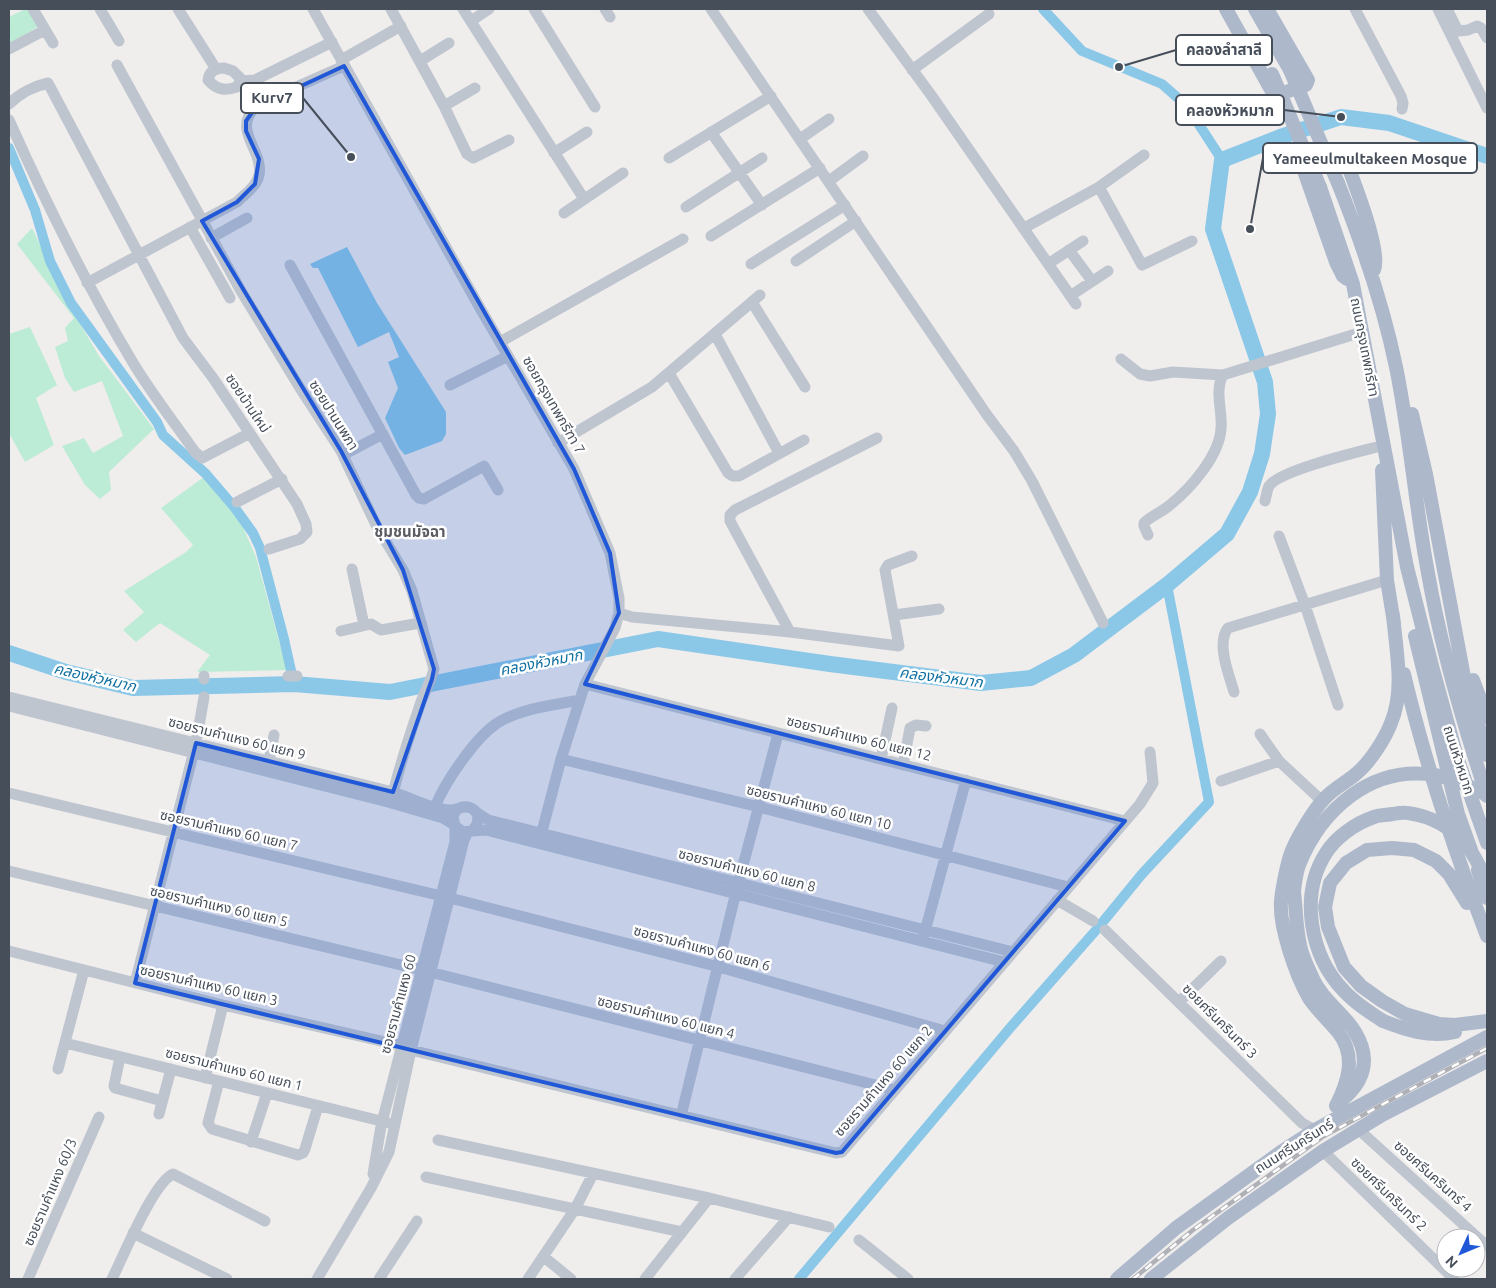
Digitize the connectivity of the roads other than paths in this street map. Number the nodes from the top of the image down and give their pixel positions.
1 (33, 9) edge
2 (100, 9) edge
3 (178, 9) edge
4 (314, 9) edge
5 (391, 9) edge
6 (463, 9) edge
7 (490, 9) edge
8 (534, 9) edge
9 (711, 9) edge
10 (868, 9) edge
11 (1226, 9) edge
12 (1236, 9) edge
13 (1255, 9) edge
14 (1267, 9) edge
15 (1355, 9) edge
16 (1438, 9) edge
17 (1447, 9) edge
18 (988, 14) dead end
19 (471, 21) junction
20 (401, 26) junction
21 (45, 30) junction
22 (1487, 38) edge
23 (119, 41) dead end
24 (332, 42) junction
25 (53, 43) dead end
26 (450, 43) dead end
27 (9, 49) edge
28 (420, 61) junction
29 (342, 63) junction
30 (117, 65) dead end
31 (216, 69) junction
32 (912, 70) junction
33 (241, 81) junction
34 (475, 88) dead end
35 (771, 96) junction
36 (9, 104) edge
37 (444, 106) junction
38 (595, 107) dead end
39 (1487, 108) edge
40 (1402, 109) dead end
41 (829, 119) dead end
42 (9, 120) edge
43 (587, 132) dead end
44 (711, 132) junction
45 (800, 139) junction
46 (509, 140) dead end
47 (554, 153) junction
48 (1144, 155) dead end
49 (863, 156) dead end
50 (669, 158) dead end
51 (762, 158) dead end
52 (820, 168) junction
53 (623, 173) dead end
54 (739, 173) junction
55 (829, 181) junction
56 (1099, 187) junction
57 (584, 199) junction
58 (762, 205) junction
59 (845, 205) junction
60 (686, 207) dead end
61 (564, 213) dead end
62 (247, 218) dead end
63 (202, 221) junction
64 (856, 221) junction
65 (190, 227) junction
66 (1024, 228) junction
67 (711, 236) dead end
68 (212, 238) junction
69 (683, 239) dead end
70 (1083, 241) dead end
71 (1192, 241) dead end
72 (1069, 250) junction
73 (139, 256) junction
74 (796, 261) dead end
75 (751, 264) dead end
76 (1048, 264) junction
77 (290, 265) dead end
78 (1108, 271) dead end
79 (1372, 274) junction
80 (1092, 282) junction
81 (88, 283) junction
82 (1353, 284) junction
83 (230, 298) dead end
84 (1362, 332) junction
85 (715, 334) junction
86 (500, 342) junction
87 (508, 356) junction
88 (1121, 358) dead end
89 (1396, 366) junction
90 (669, 373) junction
91 (1223, 375) junction
92 (450, 385) dead end
93 (804, 386) dead end
94 (1380, 425) junction
95 (250, 433) junction
96 (382, 434) junction
97 (877, 438) dead end
98 (804, 440) dead end
99 (558, 442) junction
100 (1380, 446) junction
101 (779, 453) junction
102 (343, 455) junction
103 (282, 479) junction
104 (498, 490) dead end
105 (1264, 501) dead end
106 (237, 502) dead end
107 (1148, 535) dead end
108 (1279, 536) dead end
109 (269, 549) dead end
110 (912, 556) dead end
111 (1408, 567) junction
112 (352, 570) dead end
113 (1388, 580) junction
114 (1305, 605) junction
115 (939, 609) dead end
116 (620, 613) junction
117 (894, 615) junction
118 (1393, 615) junction
119 (1453, 617) junction
120 (420, 623) junction
121 (1103, 623) dead end
122 (364, 625) junction
123 (341, 631) dead end
124 (790, 632) junction
125 (588, 680) junction
126 (1234, 692) dead end
127 (9, 697) edge
128 (204, 697) dead end
129 (1456, 699) joint
130 (580, 700) junction
131 (1338, 704) dead end
132 (1441, 704) joint
133 (9, 706) edge
134 (892, 708) dead end
135 (1487, 716) edge
136 (926, 726) dead end
137 (778, 734) junction
138 (1260, 734) dead end
139 (274, 735) dead end
140 (195, 748) junction
141 (1150, 752) dead end
142 (1487, 755) edge
143 (561, 759) junction
144 (880, 759) junction
145 (269, 761) junction
146 (1279, 761) junction
147 (902, 764) junction
148 (966, 780) junction
149 (1221, 781) dead end
150 (9, 793) edge
151 (1487, 796) edge
152 (392, 798) junction
153 (1322, 801) junction
154 (435, 807) junction
155 (759, 807) junction
156 (457, 809) junction
157 (476, 812) junction
158 (1125, 822) junction
159 (454, 825) junction
160 (470, 831) junction
161 (173, 832) junction
162 (539, 838) junction
163 (1487, 843) edge
164 (945, 855) junction
165 (9, 871) edge
166 (1487, 882) edge
167 (1068, 887) junction
168 (737, 888) junction
169 (446, 897) junction
170 (1487, 898) edge
171 (1057, 900) junction
172 (154, 906) junction
173 (1093, 921) dead end
174 (1105, 930) dead end
175 (924, 936) junction
176 (1487, 936) edge
177 (1487, 941) edge
178 (10, 952) edge
179 (1013, 952) junction
180 (1221, 961) dead end
181 (1004, 962) junction
182 (9, 964) edge
183 (719, 967) junction
184 (84, 970) junction
185 (426, 972) junction
186 (135, 983) junction
187 (1179, 1002) junction
188 (223, 1004) junction
189 (1487, 1021) edge
190 (945, 1031) junction
191 (1487, 1038) edge
192 (700, 1040) junction
193 (65, 1043) junction
194 (407, 1048) junction
195 (120, 1056) junction
196 (1487, 1061) edge
197 (1487, 1067) edge
198 (58, 1069) dead end
199 (171, 1069) junction
200 (1456, 1077) junction
201 (205, 1078) junction
202 (219, 1081) junction
203 (895, 1090) junction
204 (267, 1093) junction
205 (162, 1100) junction
206 (318, 1106) junction
207 (1336, 1106) junction
208 (158, 1114) dead end
209 (681, 1116) junction
210 (99, 1117) dead end
211 (382, 1122) junction
212 (395, 1125) junction
213 (1358, 1129) junction
214 (1315, 1130) junction
215 (438, 1140) dead end
216 (251, 1142) junction
217 (1323, 1151) junction
218 (593, 1174) junction
219 (426, 1177) dead end
220 (371, 1188) junction
221 (709, 1198) junction
222 (575, 1209) junction
223 (789, 1217) junction
224 (265, 1221) dead end
225 (417, 1221) dead end
226 (829, 1227) dead end
227 (134, 1232) junction
228 (682, 1232) junction
229 (859, 1240) dead end
230 (1487, 1246) edge
231 (544, 1257) junction
232 (28, 1279) edge
233 (112, 1279) edge
234 (227, 1279) edge
235 (317, 1279) edge
236 (378, 1279) edge
237 (528, 1279) edge
238 (570, 1279) edge
239 (646, 1279) edge
240 (735, 1279) edge
241 (908, 1279) edge
242 (1117, 1279) edge
243 (1151, 1279) edge
244 (1454, 1279) edge

1 - 21 street
2 - 23 street
3 - 31 street
4 - 24 street, ซอยกรุงเทพกรีฑา 7
5 - 20 street
6 - 19 street
7 - 19 street
8 - 38 street
9 - 35 street
10 - 32 street
11 - 14 main road
12 - 82 main road, ถนนกรุงเทพกรีฑา, bridge
13 - 79 main road, ถนนกรุงเทพกรีฑา, bridge
15 - 40 street
16 - 39 street
17 - 22 street
18 - 32 street
19 - 47 street
20 - 28 street
20 - 29 street
21 - 25 street
21 - 27 street
24 - 29 street, ซอยกรุงเทพกรีฑา 7
24 - 33 street
26 - 28 street
28 - 37 street
29 - 63 street
29 - 86 street, ซอยกรุงเทพกรีฑา 7
30 - 63 street, ซอยปานนพภา
31 - 33 street
31 - 33 street
32 - 66 street
34 - 37 street
35 - 44 street
35 - 45 street
36 - 73 street, ซอยบ้านใหม่
37 - 46 street
41 - 45 street
42 - 81 street
43 - 47 street
44 - 50 street
44 - 54 street
45 - 52 street
47 - 57 street
48 - 56 street
49 - 55 street
51 - 54 street
52 - 55 street
52 - 58 street
53 - 57 street
54 - 58 street
54 - 60 street
55 - 59 street
56 - 66 street
56 - 71 street
57 - 61 street
58 - 67 street
59 - 64 street
59 - 75 street
62 - 68 street
63 - 65 street
63 - 68 street, ซอยปานนพภา
64 - 74 street
64 - 121 street
65 - 73 street
65 - 83 street
66 - 76 street
68 - 102 street, ซอยปานนพภา
69 - 86 street
70 - 72 street
72 - 76 street
72 - 80 street
73 - 81 street
73 - 95 street, ซอยบ้านใหม่
76 - 80 street
77 - 96 street
78 - 80 street
79 - 82 main road
79 - 89 main road, ถนนกรุงเทพกรีฑา
81 - 95 street
82 - 84 main road, ถนนกรุงเทพกรีฑา
84 - 91 street
84 - 94 main road, ถนนกรุงเทพกรีฑา
85 - 90 street
85 - 93 street
85 - 101 street
86 - 87 street, ซอยกรุงเทพกรีฑา 7
87 - 92 street
87 - 99 street, ซอยกรุงเทพกรีฑา 7
88 - 91 street
89 - 119 main road
89 - 129 main road, ถนนกรุงเทพกรีฑา
90 - 99 street
90 - 101 street
91 - 107 street
94 - 100 main road
94 - 111 main road, ถนนกรุงเทพกรีฑา
95 - 103 street, ซอยบ้านใหม่
96 - 102 street
96 - 104 street
97 - 124 street
98 - 101 street
99 - 116 street, ซอยกรุงเทพกรีฑา 7
100 - 105 street
100 - 113 main road
102 - 120 street, ซอยปานนพภา
103 - 106 street
103 - 109 street, ซอยบ้านใหม่
108 - 114 street
110 - 117 street
111 - 132 main road, ถนนกรุงเทพกรีฑา
111 - 170 main road
112 - 122 street
113 - 114 street
113 - 118 main road
114 - 126 street
114 - 131 street
115 - 117 street
116 - 124 street
116 - 125 street, ซอยกรุงเทพกรีฑา 7
117 - 124 street
118 - 153 main road
118 - 176 main road, bridge
119 - 135 main road
119 - 142 main road
120 - 122 street
120 - 152 street, ซอยปานนพภา
122 - 123 street
125 - 130 street, ซอยกรุงเทพกรีฑา 7
125 - 137 street, ซอยรามคำแหง 60 แยก 12
127 - 140 street, ซอยรามคำแหง 60 แยก 9
128 - 140 street
129 - 151 main road, ถนนหัวหมาก
130 - 143 street, ซอยกรุงเทพกรีฑา 7
130 - 154 street
132 - 163 main road, ถนนหัวหมาก
133 - 140 street, ซอยรามคำแหง 60 แยก 9
134 - 144 street
136 - 147 street
137 - 144 street, ซอยรามคำแหง 60 แยก 12
137 - 155 street
138 - 146 street
139 - 145 street
140 - 145 street, ซอยรามคำแหง 60 แยก 9
140 - 152 street, ซอยรามคำแหง 60 แยก 9
140 - 161 street
141 - 158 street, ซอยรามคำแหง 60 แยก 2
143 - 155 street, ซอยรามคำแหง 60 แยก 10
143 - 162 street, ซอยกรุงเทพกรีฑา 7
144 - 147 street, ซอยรามคำแหง 60 แยก 12
145 - 152 street, ซอยรามคำแหง 60 แยก 9
146 - 149 street
146 - 153 street
147 - 148 street, ซอยรามคำแหง 60 แยก 12
148 - 158 street, ซอยรามคำแหง 60 แยก 12
148 - 164 street
150 - 161 street, ซอยรามคำแหง 60 แยก 7
151 - 207 main road, bridge
152 - 154 street, ซอยรามคำแหง 60 แยก 9
152 - 159 street, ซอยรามคำแหง 60 แยก 9
153 - 207 main road
154 - 156 street, ซอยรามคำแหง 60 แยก 9
155 - 164 street, ซอยรามคำแหง 60 แยก 10
155 - 168 street
156 - 157 street
156 - 159 street, ซอยรามคำแหง 60
157 - 160 street, ซอยรามคำแหง 60
157 - 162 street, ซอยรามคำแหง 60 แยก 8
158 - 167 street, ซอยรามคำแหง 60 แยก 2
159 - 160 street
159 - 169 street, ซอยรามคำแหง 60
160 - 162 street, ซอยรามคำแหง 60 แยก 8
160 - 169 street, ซอยรามคำแหง 60
161 - 169 street, ซอยรามคำแหง 60 แยก 7
161 - 172 street
162 - 168 street, ซอยรามคำแหง 60 แยก 8
164 - 167 street, ซอยรามคำแหง 60 แยก 10
164 - 175 street
165 - 172 street, ซอยรามคำแหง 60 แยก 5
166 - 189 main road, bridge
167 - 171 street, ซอยรามคำแหง 60 แยก 2
168 - 175 street, ซอยรามคำแหง 60 แยก 8
168 - 183 street
169 - 183 street, ซอยรามคำแหง 60 แยก 6
169 - 185 street, ซอยรามคำแหง 60
171 - 173 street
171 - 179 street, ซอยรามคำแหง 60 แยก 2
172 - 185 street, ซอยรามคำแหง 60 แยก 5
172 - 186 street
174 - 187 street, ซอยศรีนครินทร์ 3
175 - 179 street, ซอยรามคำแหง 60 แยก 8
175 - 181 street, ซอยรามคำแหง 60 แยก 8
177 - 189 main road
178 - 182 street
178 - 184 street, ซอยรามคำแหง 60 แยก 3
179 - 181 street, ซอยรามคำแหง 60 แยก 2
180 - 187 street
181 - 190 street, ซอยรามคำแหง 60 แยก 2
183 - 190 street, ซอยรามคำแหง 60 แยก 6
183 - 192 street
184 - 186 street, ซอยรามคำแหง 60 แยก 3
184 - 193 street
185 - 192 street, ซอยรามคำแหง 60 แยก 4
185 - 194 street, ซอยรามคำแหง 60
186 - 188 street, ซอยรามคำแหง 60 แยก 3
187 - 214 street, ซอยศรีนครินทร์ 3
188 - 194 street, ซอยรามคำแหง 60 แยก 3
188 - 201 street
190 - 203 street, ซอยรามคำแหง 60 แยก 2
191 - 214 main road, ถนนศรีนครินทร์
192 - 203 street, ซอยรามคำแหง 60 แยก 4
192 - 209 street
193 - 195 street, ซอยรามคำแหง 60 แยก 1
193 - 198 street
194 - 209 street, ซอยรามคำแหง 60 แยก 2
194 - 211 street, ซอยรามคำแหง 60
194 - 212 street, ซอยรามคำแหง 60
195 - 199 street, ซอยรามคำแหง 60 แยก 1
195 - 205 street
196 - 200 main road, ถนนศรีนครินทร์
197 - 200 main road
199 - 201 street, ซอยรามคำแหง 60 แยก 1
199 - 205 street
200 - 213 main road, ถนนศรีนครินทร์
201 - 202 street, ซอยรามคำแหง 60 แยก 1
202 - 204 street, ซอยรามคำแหง 60 แยก 1
202 - 216 street
203 - 209 street, ซอยรามคำแหง 60 แยก 2
204 - 206 street, ซอยรามคำแหง 60 แยก 1
204 - 216 street
205 - 208 street
206 - 211 street, ซอยรามคำแหง 60 แยก 1
206 - 216 street
207 - 214 main road
210 - 232 street, ซอยรามคำแหง 60/3
211 - 212 street, ซอยรามคำแหง 60 แยก 1
211 - 220 street, ซอยรามคำแหง 60
212 - 220 street, ซอยรามคำแหง 60
213 - 217 main road, ถนนศรีนครินทร์
213 - 230 street, ซอยศรีนครินทร์ 4
214 - 242 main road, ถนนศรีนครินทร์
215 - 218 street
217 - 243 main road, ถนนศรีนครินทร์
217 - 244 street, ซอยศรีนครินทร์ 2
218 - 221 street
218 - 222 street
219 - 222 street
220 - 235 street, ซอยรามคำแหง 60
221 - 223 street
221 - 228 street
222 - 228 street
222 - 231 street
223 - 226 street
223 - 240 street
224 - 227 street
225 - 236 street
227 - 233 street
227 - 234 street
228 - 239 street
229 - 241 street
231 - 237 street
231 - 238 street

